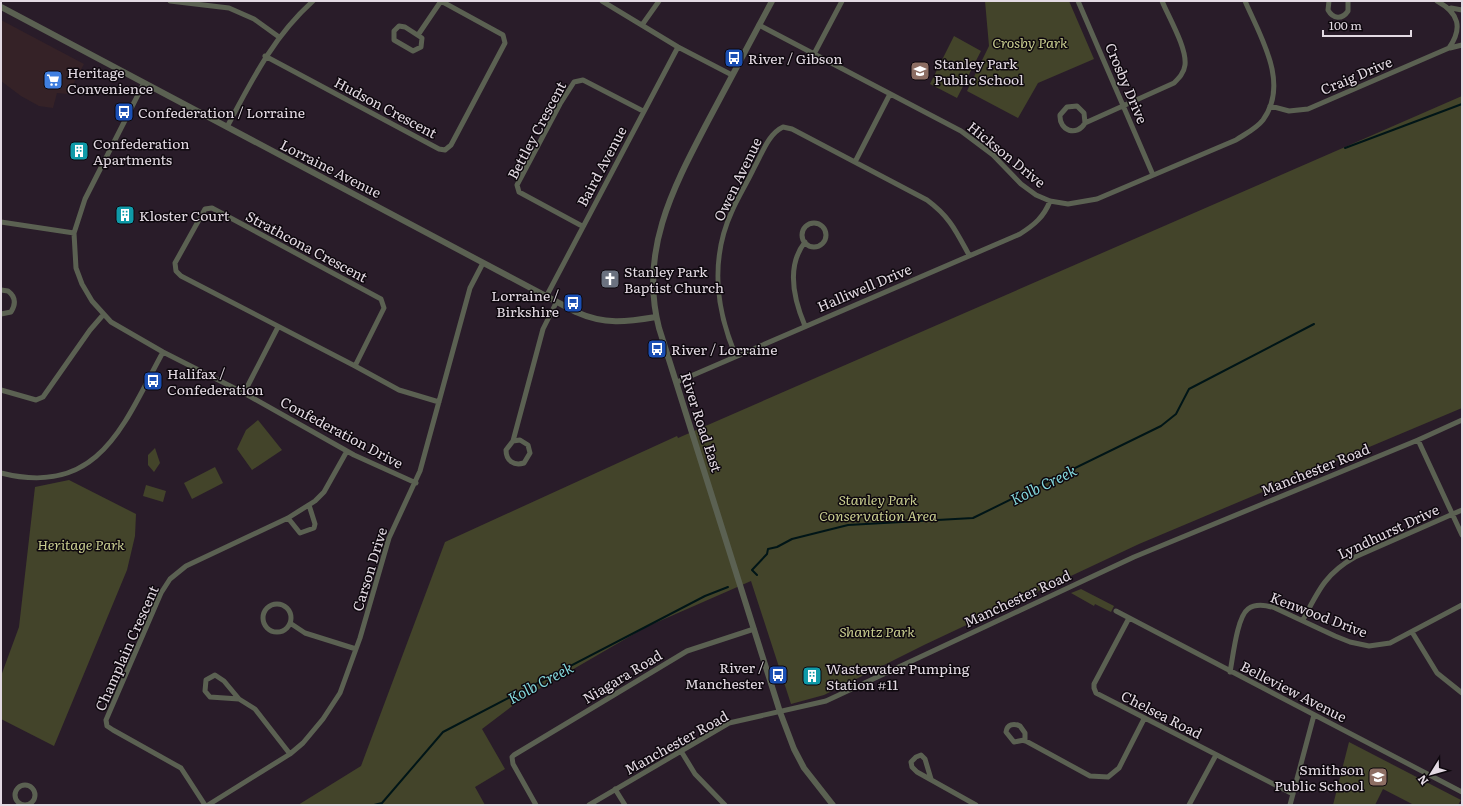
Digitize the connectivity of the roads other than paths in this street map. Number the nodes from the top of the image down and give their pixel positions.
1 (170, 1) edge
2 (313, 1) edge
3 (441, 1) edge
4 (602, 1) edge
5 (659, 1) edge
6 (772, 1) edge
7 (842, 1) edge
8 (1078, 1) edge
9 (1162, 1) edge
10 (1245, 1) edge
11 (1329, 1) edge
12 (1348, 1) edge
13 (1437, 1) edge
14 (1, 8) edge
15 (1451, 8) junction
16 (1462, 10) edge
17 (642, 25) junction
18 (759, 25) junction
19 (418, 35) junction
20 (279, 37) junction
21 (1462, 45) edge
22 (678, 47) junction
23 (1449, 48) junction
24 (814, 54) junction
25 (266, 56) junction
26 (732, 75) junction
27 (144, 83) junction
28 (890, 94) junction
29 (1124, 105) junction
30 (1270, 106) junction
31 (643, 111) junction
32 (1085, 123) junction
33 (228, 127) junction
34 (855, 162) junction
35 (1153, 175) junction
36 (1050, 201) junction
37 (1, 222) edge
38 (582, 226) junction
39 (74, 233) junction
40 (805, 242) junction
41 (968, 255) junction
42 (483, 263) junction
43 (1, 290) edge
44 (546, 297) junction
45 (556, 303) junction
46 (1, 314) edge
47 (103, 315) junction
48 (656, 317) junction
49 (278, 326) junction
50 (805, 326) junction
51 (163, 352) junction
52 (736, 356) junction
53 (355, 366) junction
54 (677, 382) junction
55 (1, 390) edge
56 (244, 393) junction
57 (439, 402) junction
58 (1462, 420) edge
59 (513, 440) junction
60 (1418, 440) junction
61 (347, 451) junction
62 (1, 473) edge
63 (416, 483) junction
64 (309, 505) junction
65 (1462, 510) edge
66 (1453, 515) junction
67 (288, 518) junction
68 (1462, 535) edge
69 (1462, 605) edge
70 (1116, 611) dead end
71 (1129, 618) junction
72 (1303, 620) junction
73 (290, 623) junction
74 (754, 629) junction
75 (1412, 632) junction
76 (356, 649) junction
77 (1230, 672) junction
78 (1462, 694) edge
79 (240, 699) junction
80 (780, 712) junction
81 (1314, 715) junction
82 (1144, 719) junction
83 (1025, 741) dead end
84 (681, 751) junction
85 (290, 754) junction
86 (1216, 755) junction
87 (931, 780) junction
88 (615, 789) junction
89 (1462, 792) edge
90 (1293, 794) junction
91 (19, 804) edge
92 (207, 805) edge
93 (536, 805) edge
94 (589, 805) edge
95 (625, 805) edge
96 (725, 805) edge
97 (833, 805) edge
98 (976, 805) edge
99 (1189, 805) edge
100 (1290, 805) edge

1 - 20 street
2 - 20 street
3 - 19 street
3 - 25 street, Hudson Crescent
4 - 17 street
5 - 17 street
6 - 18 street, River Road East
7 - 24 street
8 - 29 street, Crosby Drive
9 - 29 street
10 - 30 street, Hickson Drive
11 - 12 street
13 - 15 street
14 - 27 street, Lorraine Avenue
15 - 16 street
15 - 23 street
17 - 22 street
18 - 24 street, Hickson Drive
18 - 26 street, River Road East
19 - 19 street
20 - 25 street
21 - 23 street, Craig Drive
22 - 26 street
22 - 31 street, Baird Avenue
23 - 30 street, Craig Drive
24 - 28 street, Hickson Drive
25 - 33 street
26 - 48 street, River Road East
27 - 33 street, Lorraine Avenue
27 - 39 street, Confederation Drive
28 - 34 street
28 - 36 street, Hickson Drive
29 - 32 street
29 - 35 street, Crosby Drive
30 - 35 street, Hickson Drive
31 - 38 street, Baird Avenue
31 - 38 street, Bettley Crescent
32 - 32 street
33 - 42 street, Lorraine Avenue
34 - 41 street, Owen Avenue
34 - 52 street, Owen Avenue
35 - 36 street, Hickson Drive
36 - 41 street, Halliwell Drive
37 - 39 street
38 - 44 street, Baird Avenue
39 - 47 street, Confederation Drive
40 - 40 street
40 - 50 street
41 - 50 street, Halliwell Drive
42 - 44 street, Lorraine Avenue
42 - 57 street, Carson Drive
43 - 46 street
44 - 45 street, Lorraine Avenue
45 - 48 street, Lorraine Avenue
45 - 59 street
47 - 51 street, Confederation Drive
47 - 55 street
48 - 54 street, River Road East
49 - 53 street, Strathcona Crescent
49 - 53 street, Strathcona Crescent
49 - 56 street
50 - 52 street, Halliwell Drive
51 - 56 street, Confederation Drive
51 - 62 street
52 - 54 street, Halliwell Drive
53 - 57 street, Strathcona Crescent
54 - 74 street, River Road East
56 - 61 street, Confederation Drive
57 - 63 street, Carson Drive
58 - 60 street, Manchester Road
59 - 59 street
60 - 66 street
60 - 80 street, Manchester Road
61 - 63 street, Confederation Drive
61 - 64 street, Champlain Crescent
63 - 76 street, Carson Drive
64 - 67 street, Champlain Crescent
64 - 67 street
65 - 66 street, Lyndhurst Drive
66 - 68 street
66 - 72 street, Lyndhurst Drive
67 - 92 street, Champlain Crescent
69 - 75 street, Kenwood Drive
70 - 71 street, Belleview Avenue
71 - 77 street, Belleview Avenue
71 - 82 street, Chelsea Road
72 - 75 street, Kenwood Drive
72 - 77 street, Kenwood Drive
73 - 73 street
73 - 76 street
74 - 80 street, River Road East
74 - 93 street, Niagara Road
75 - 78 street
76 - 85 street, Carson Drive
77 - 81 street, Belleview Avenue
79 - 79 street
79 - 85 street
80 - 84 street, Manchester Road
80 - 97 street, River Road East
81 - 89 street, Belleview Avenue
81 - 90 street
82 - 83 street
82 - 86 street, Chelsea Road
84 - 88 street, Manchester Road
84 - 96 street
85 - 92 street, Carson Drive
86 - 90 street, Chelsea Road
86 - 99 street
87 - 87 street
87 - 98 street
88 - 94 street, Manchester Road
88 - 95 street
90 - 100 street
91 - 91 street

